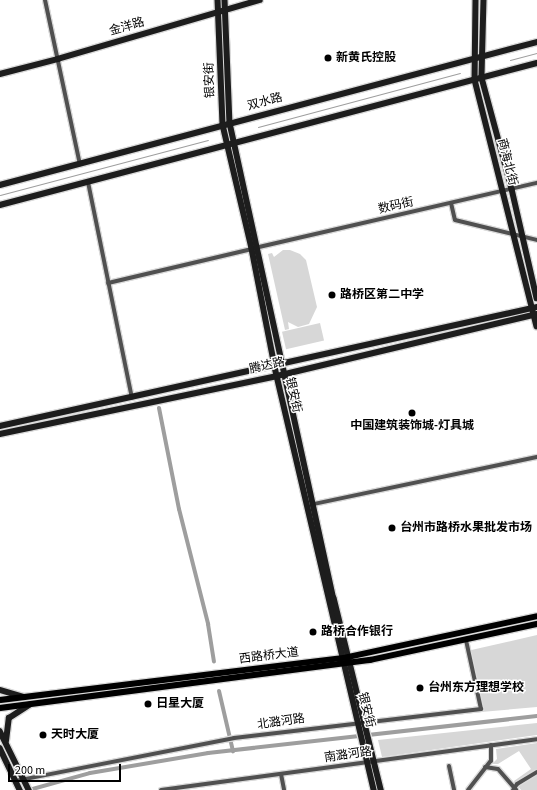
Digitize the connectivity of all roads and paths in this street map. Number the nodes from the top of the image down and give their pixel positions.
1 (45, 0) edge
2 (218, 0) edge
3 (225, 0) edge
4 (260, 0) edge
5 (476, 0) edge
6 (484, 0) edge
7 (225, 10) junction
8 (218, 12) junction
9 (537, 42) edge
10 (483, 56) junction
11 (474, 58) junction
12 (58, 59) junction
13 (537, 63) edge
14 (0, 74) edge
15 (482, 78) junction
16 (475, 80) junction
17 (230, 123) junction
18 (223, 125) junction
19 (235, 144) junction
20 (228, 146) junction
21 (80, 164) junction
22 (88, 182) junction
23 (537, 184) edge
24 (0, 185) edge
25 (512, 189) junction
26 (503, 191) junction
27 (451, 203) junction
28 (0, 205) edge
29 (514, 234) junction
30 (522, 236) junction
31 (537, 240) edge
32 (259, 247) junction
33 (252, 249) junction
34 (108, 282) junction
35 (537, 298) edge
36 (535, 308) edge
37 (535, 315) edge
38 (537, 326) edge
39 (283, 365) junction
40 (275, 366) junction
41 (285, 374) junction
42 (277, 376) junction
43 (132, 398) junction
44 (0, 426) edge
45 (0, 434) edge
46 (537, 457) edge
47 (314, 504) junction
48 (537, 616) edge
49 (537, 624) edge
50 (466, 640) junction
51 (345, 660) junction
52 (0, 690) edge
53 (26, 697) junction
54 (0, 700) edge
55 (29, 705) junction
56 (0, 708) edge
57 (365, 724) junction
58 (358, 725) junction
59 (0, 731) edge
60 (537, 739) edge
61 (6, 743) junction
62 (491, 745) junction
63 (0, 748) edge
64 (374, 762) junction
65 (368, 763) junction
66 (449, 766) dead end
67 (485, 767) junction
68 (537, 772) edge
69 (281, 774) junction
70 (24, 780) junction
71 (16, 782) junction
72 (514, 789) edge
73 (20, 790) edge
74 (29, 790) edge
75 (161, 790) edge
76 (165, 790) edge
77 (284, 790) edge
78 (374, 790) edge
79 (381, 790) edge
80 (454, 790) edge
81 (468, 790) edge

1 - 12 street
2 - 8 main road, 银安街
3 - 7 main road, 银安街
4 - 7 main road, 金洋路
5 - 11 main road, 商海北街
6 - 10 main road, 商海北街
7 - 8 main road, 金洋路
7 - 17 main road, 银安街
8 - 12 main road, 金洋路
8 - 18 main road, 银安街
9 - 10 main road, 双水路
10 - 11 main road, 双水路
10 - 15 main road, 商海北街
11 - 16 main road, 商海北街
11 - 17 main road, 双水路
12 - 14 main road, 金洋路
12 - 21 street
13 - 15 main road
15 - 16 main road
15 - 25 main road, 商海北街
16 - 19 main road
16 - 26 main road, 商海北街
17 - 18 main road, 双水路
17 - 19 main road, 银安街
18 - 20 main road, 银安街
18 - 21 main road, 双水路
19 - 20 main road
19 - 32 main road, 银安街
20 - 22 main road
20 - 33 main road, 银安街
21 - 24 main road, 双水路
22 - 28 main road
22 - 34 street
23 - 25 street, 数码街
25 - 26 street, 数码街
25 - 30 main road, 商海北街
26 - 27 street, 数码街
26 - 29 main road, 商海北街
27 - 29 street
27 - 32 street, 数码街
29 - 30 street
29 - 36 main road, 商海北街
30 - 31 street
30 - 35 main road, 商海北街
32 - 39 main road, 银安街
33 - 34 street
33 - 40 main road, 银安街
34 - 43 street
36 - 37 main road, 商海北街
36 - 39 main road, 腾达路
37 - 38 main road, 商海北街
37 - 41 main road, 腾达路
39 - 40 main road, 腾达路
39 - 41 main road, 银安街
40 - 42 main road, 银安街
40 - 43 main road, 腾达路
41 - 42 main road, 腾达路
41 - 47 main road, 银安街
42 - 45 main road, 腾达路
42 - 51 main road, 银安街
43 - 44 main road, 腾达路
46 - 47 street
47 - 51 main road, 银安街
48 - 51 main road, 西路桥大道
49 - 50 main road, 西路桥大道
50 - 51 main road, 西路桥大道
50 - 57 street, 北潞河路
51 - 53 main road, 西路桥大道
51 - 55 main road, 西路桥大道
51 - 57 main road, 银安街
51 - 58 main road, 银安街
52 - 53 main road
53 - 54 main road, 西路桥大道
55 - 56 main road, 西路桥大道
55 - 61 main road
57 - 58 street, 北潞河路
57 - 64 main road, 银安街
58 - 65 main road, 银安街
58 - 70 street, 北潞河路
59 - 61 main road
60 - 62 street, 南潞河路
61 - 70 main road
62 - 64 street, 南潞河路
62 - 67 street
63 - 71 main road
64 - 65 street, 南潞河路
64 - 79 main road, 银安街
65 - 69 street, 南潞河路
65 - 78 main road, 银安街
66 - 80 street
67 - 72 street
67 - 81 street
68 - 72 street
69 - 76 street, 南潞河路
69 - 77 street
70 - 71 street, 北潞河路
70 - 74 main road
71 - 73 main road
75 - 76 street, 南潞河路

